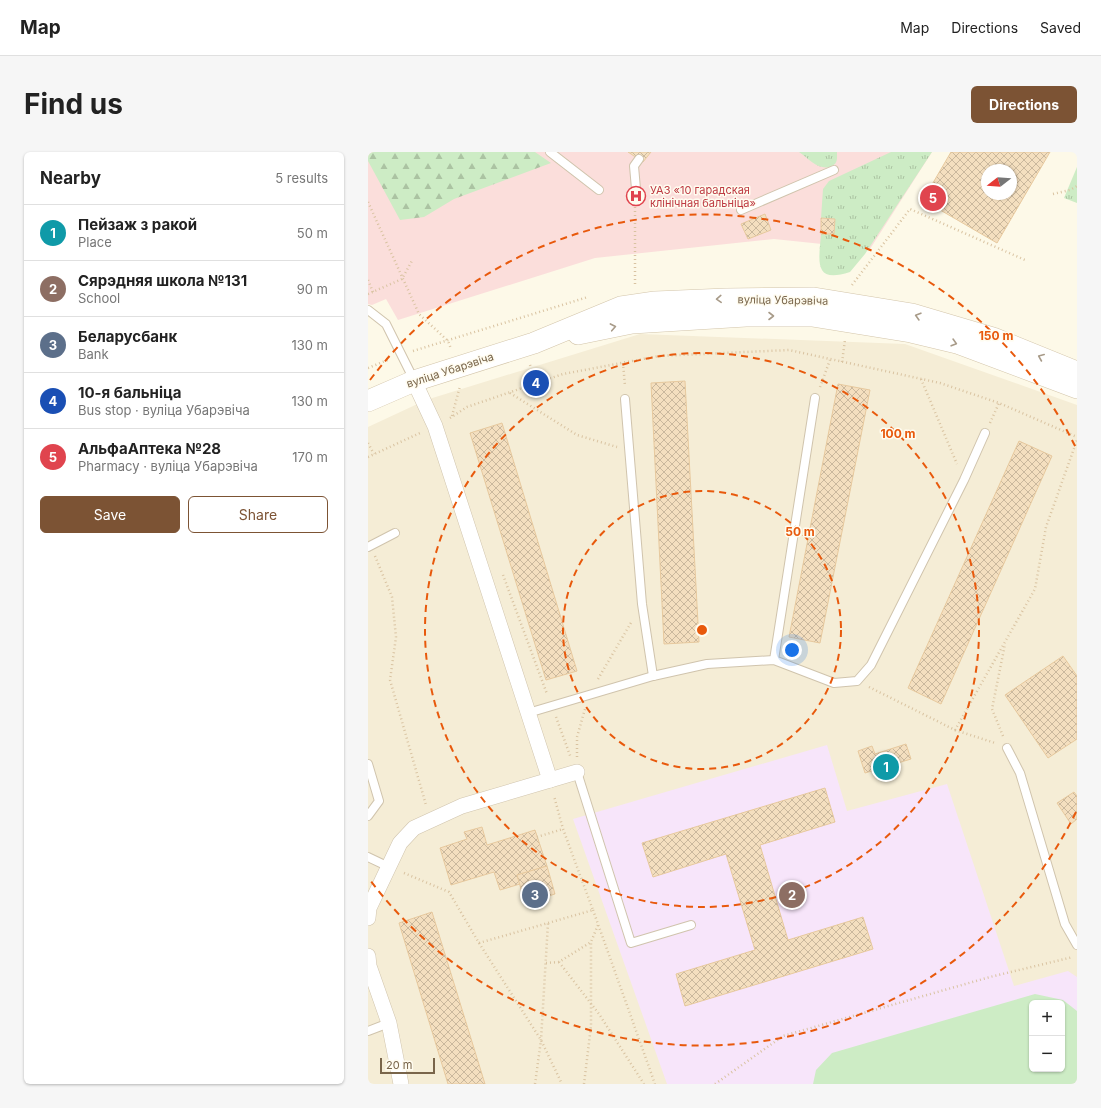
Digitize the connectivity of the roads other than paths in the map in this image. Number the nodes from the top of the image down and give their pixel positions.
1 (550, 152) edge
2 (639, 159) dead end
3 (834, 170) dead end
4 (636, 189) road end
5 (599, 190) dead end
6 (741, 210) dead end
7 (368, 310) edge
8 (534, 344) junction
9 (1077, 372) edge
10 (414, 381) junction
11 (1077, 388) edge
12 (815, 398) road end
13 (625, 400) road end
14 (368, 401) edge
15 (985, 433) road end
16 (395, 533) dead end
17 (369, 547) edge
18 (774, 660) junction
19 (653, 676) junction
20 (528, 713) junction
21 (1007, 748) road end
22 (368, 764) edge
23 (577, 772) joint
24 (550, 780) junction
25 (368, 816) edge
26 (368, 857) edge
27 (388, 867) junction
28 (368, 918) edge
29 (691, 926) dead end
30 (1077, 945) edge
31 (368, 956) edge
32 (389, 1023) junction
33 (368, 1031) edge
34 (401, 1084) edge

1 - 5 lane
2 - 4 lane
3 - 6 lane
7 - 10 lane
9 -> 8 main road, вуліца Убарэвіча
8 - 10 main road, вуліца Убарэвіча
8 -> 11 main road, вуліца Убарэвіча
10 - 14 main road, вуліца Убарэвіча
10 - 20 street
12 - 18 lane
13 - 19 lane
15 - 18 lane
16 - 17 lane
18 - 19 lane
19 - 20 lane
20 - 24 street
21 - 30 lane
22 - 25 lane
23 - 24 street
23 - 29 lane
24 - 27 street
26 - 27 lane
27 - 28 street
31 - 32 street
32 - 33 lane
32 - 34 street

